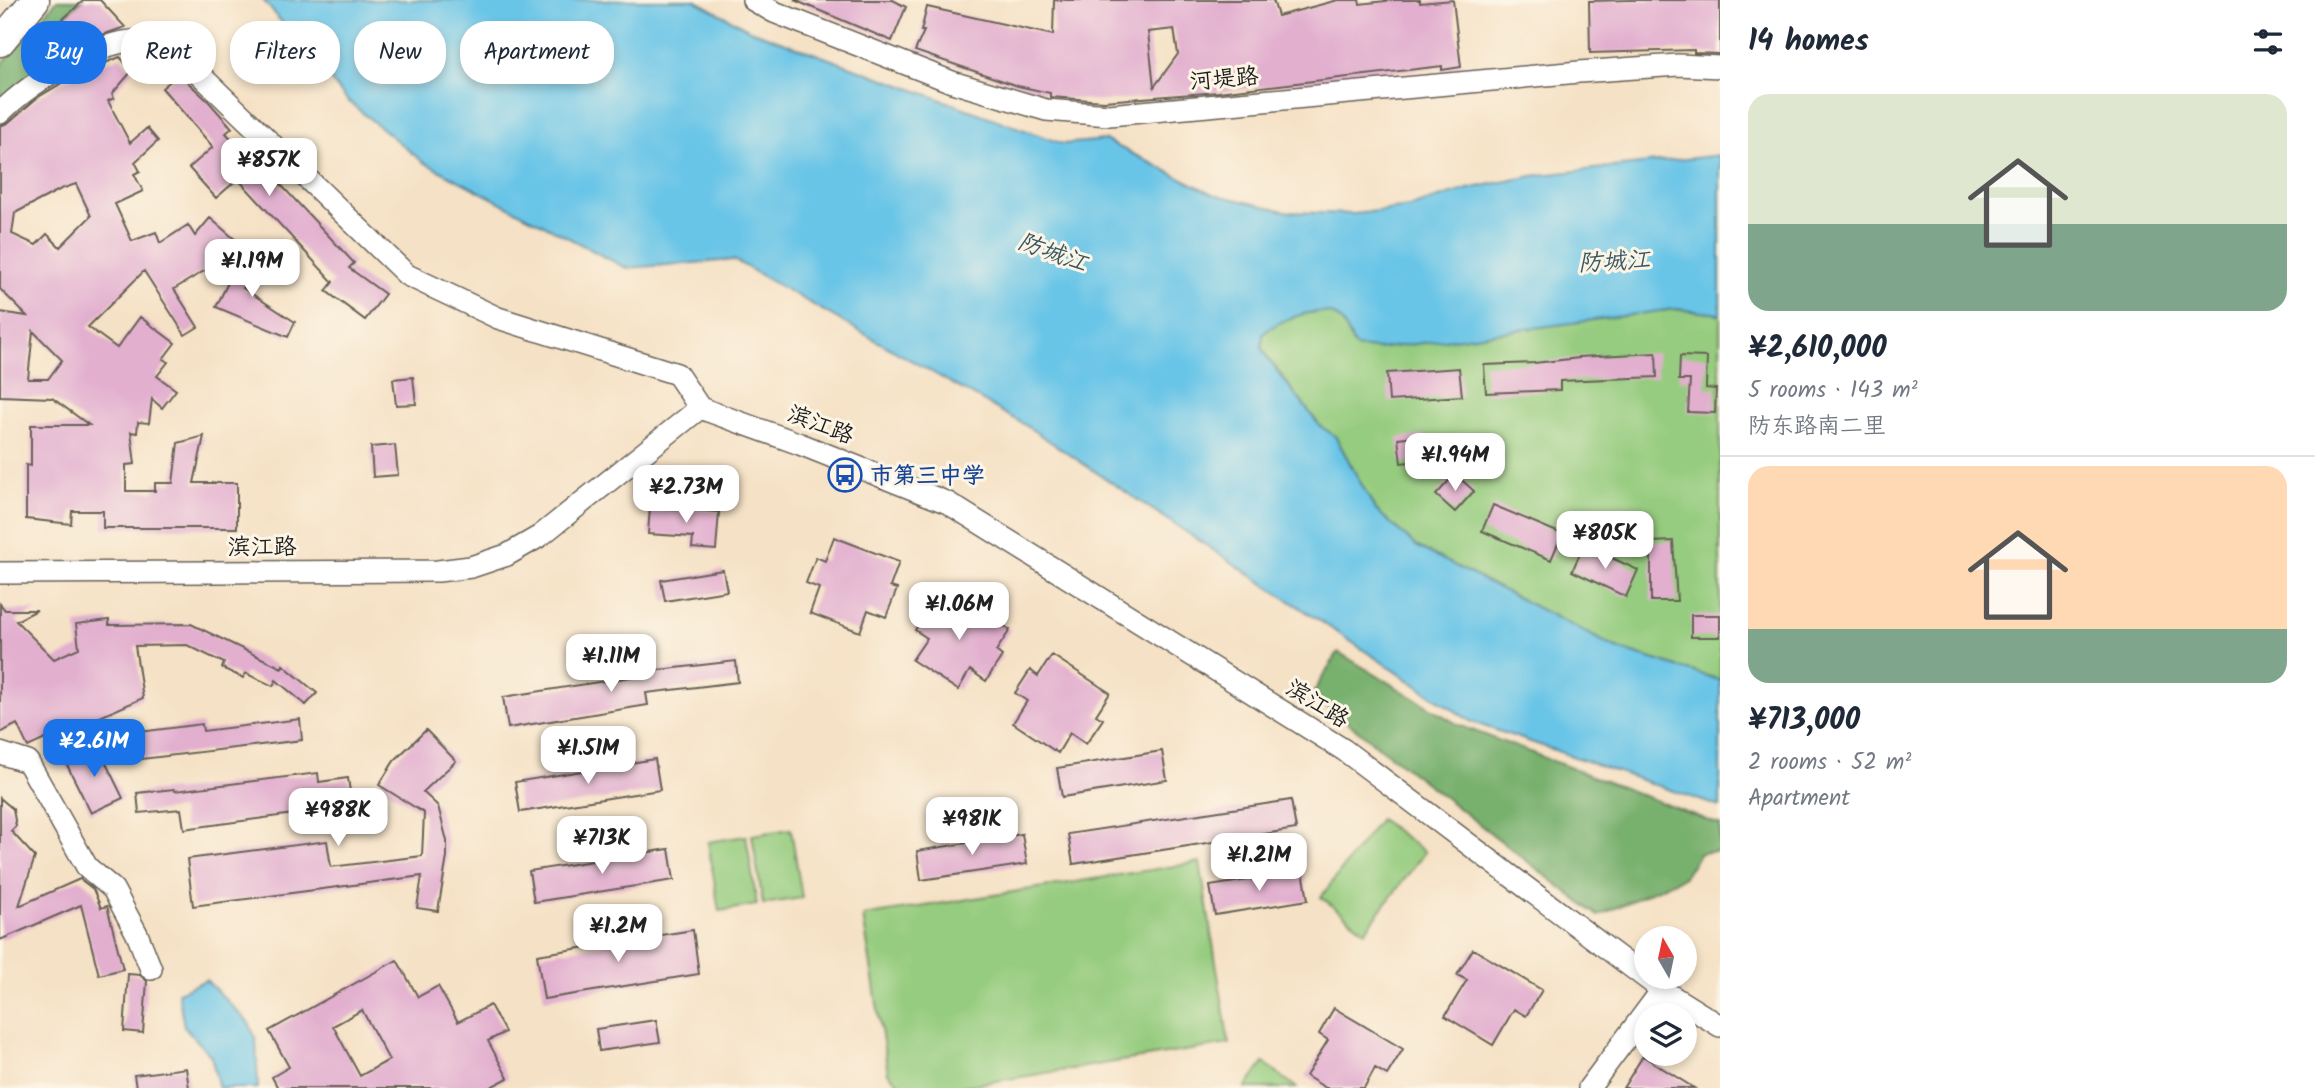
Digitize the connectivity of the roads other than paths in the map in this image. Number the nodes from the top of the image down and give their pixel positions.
1 (752, 0) edge
2 (28, 9) edge
3 (0, 42) edge
4 (1720, 66) edge
5 (0, 113) edge
6 (700, 408) junction
7 (0, 573) edge
8 (0, 753) edge
9 (151, 969) dead end
10 (1662, 990) junction
11 (1720, 1026) edge
12 (1588, 1088) edge

1 - 4 street, 河堤路
2 - 3 main road
5 - 6 street
6 - 7 street, 滨江路
6 - 10 street, 滨江路
8 - 9 street
10 - 11 street, 滨江路
10 - 12 street

